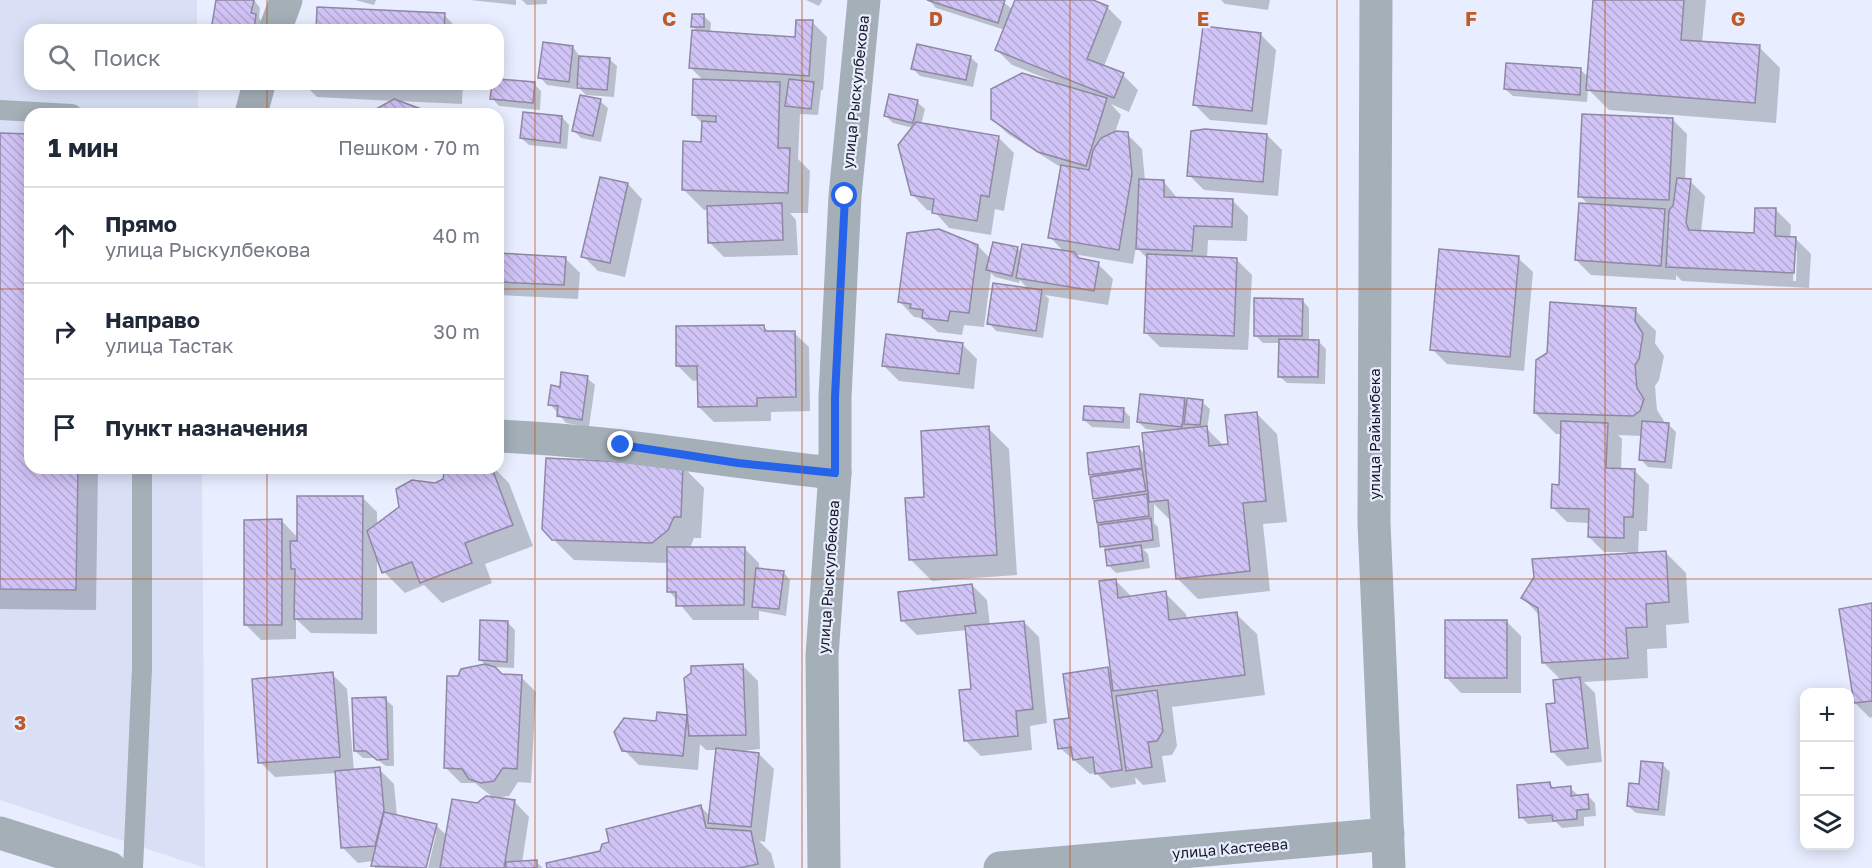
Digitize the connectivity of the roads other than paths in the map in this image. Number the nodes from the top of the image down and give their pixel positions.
1 (286, 0) edge
2 (864, 0) edge
3 (1376, 0) edge
4 (277, 24) edge
5 (257, 90) edge
6 (253, 108) edge
7 (0, 110) edge
8 (24, 111) edge
9 (504, 436) edge
10 (835, 473) junction
11 (142, 474) edge
12 (0, 833) edge
13 (1388, 834) junction
14 (110, 868) edge
15 (133, 868) edge
16 (825, 868) edge
17 (1000, 868) edge
18 (1389, 868) edge

1 - 4 street
2 - 10 street, улица Рыскулбекова
3 - 13 street, улица Райымбека
5 - 6 street
7 - 8 lane
9 - 10 street
10 - 16 street, улица Рыскулбекова
11 - 15 lane
12 - 14 street
13 - 17 street, улица Кастеева
13 - 18 street, улица Райымбека

